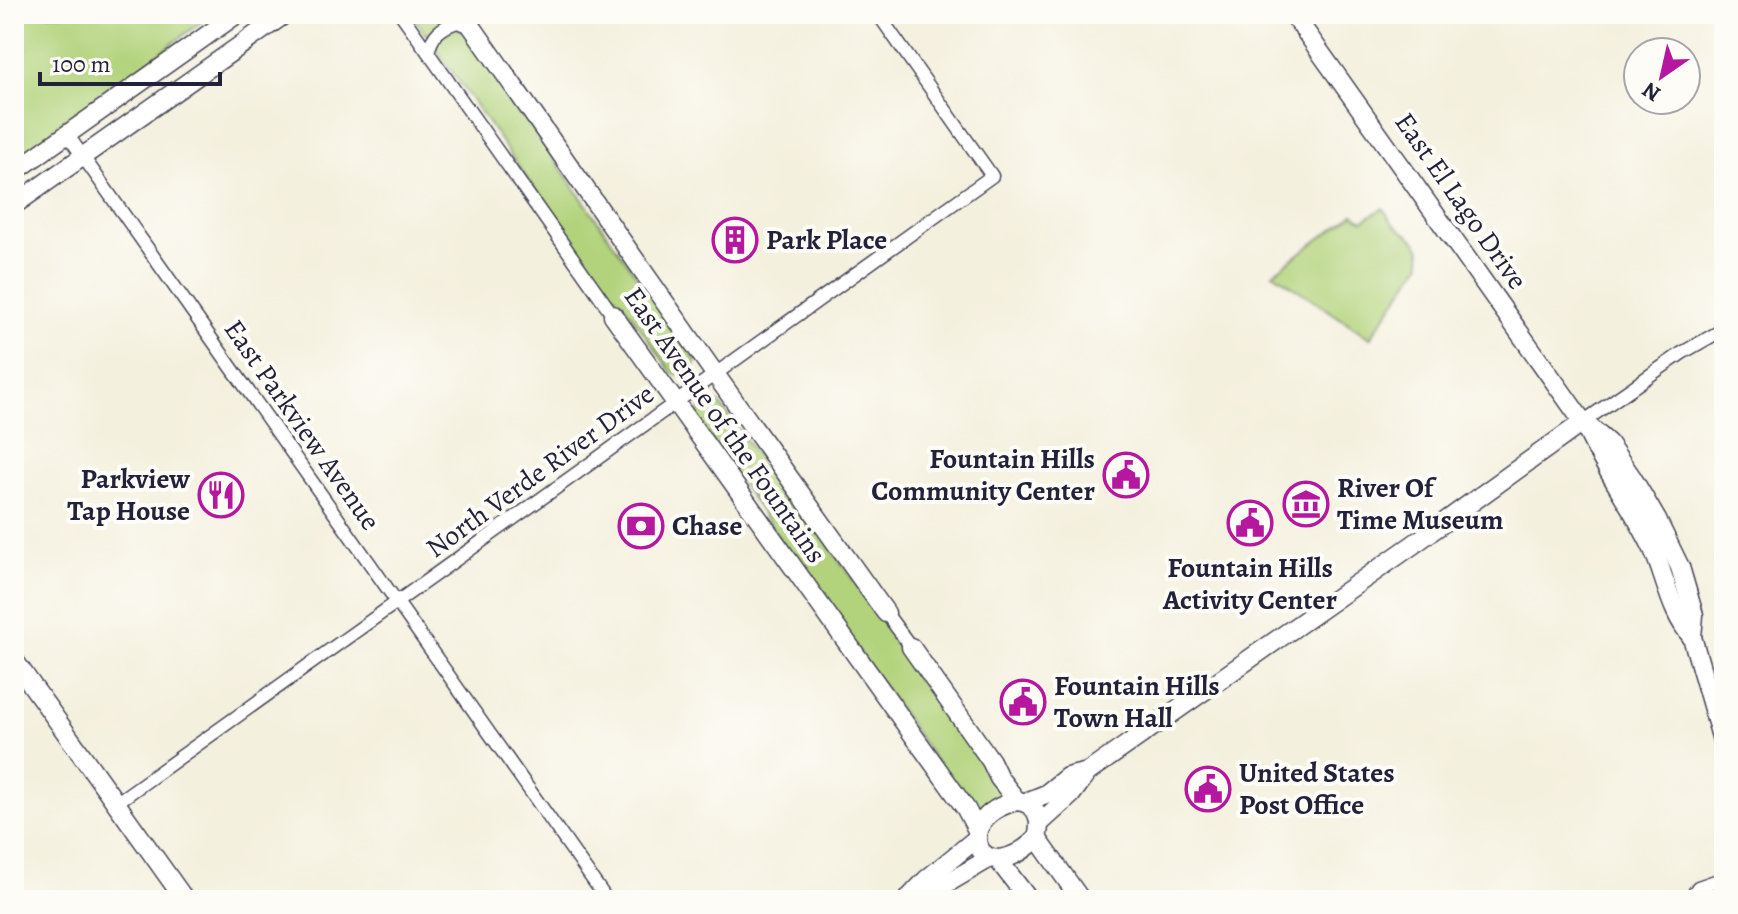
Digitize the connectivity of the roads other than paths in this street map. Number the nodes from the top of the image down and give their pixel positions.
1 (237, 14) edge
2 (285, 14) edge
3 (401, 14) edge
4 (878, 14) edge
5 (1293, 14) edge
6 (468, 21) edge
7 (428, 52) junction
8 (67, 134) junction
9 (83, 156) junction
10 (14, 172) edge
11 (14, 205) edge
12 (613, 315) joint
13 (1724, 329) edge
14 (715, 374) junction
15 (676, 403) junction
16 (1583, 422) junction
17 (398, 603) junction
18 (886, 613) joint
19 (911, 647) joint
20 (14, 660) edge
21 (1724, 747) edge
22 (1088, 772) junction
23 (1021, 801) junction
24 (116, 803) junction
25 (1038, 830) junction
26 (977, 834) junction
27 (994, 859) junction
28 (1724, 878) edge
29 (908, 899) edge
30 (185, 900) edge
31 (607, 900) edge
32 (1029, 900) edge
33 (1081, 900) edge
34 (1689, 900) edge

1 - 8 street
2 - 9 street
3 - 7 street, East Avenue of the Fountains
4 - 14 street, North Verde River Drive
5 - 16 street, East El Lago Drive
6 - 7 street, East Avenue of the Fountains
6 - 14 street, East Avenue of the Fountains
7 - 12 street, East Avenue of the Fountains
8 - 9 street, East Parkview Avenue
8 - 10 street
9 - 11 street
9 - 17 street, East Parkview Avenue
12 - 15 street, East Avenue of the Fountains
13 - 16 street
14 - 15 street, North Verde River Drive
14 - 18 street, East Avenue of the Fountains
15 - 17 street, North Verde River Drive
15 - 26 street, East Avenue of the Fountains
16 - 21 street, East El Lago Drive
16 - 22 street
17 - 24 street, North Verde River Drive
17 - 31 street, East Parkview Avenue
18 - 19 street, East Avenue of the Fountains
19 - 23 street, East Avenue of the Fountains
20 - 24 street
22 - 23 street
22 - 25 street
23 - 25 street
23 - 26 street
24 - 30 street
25 - 27 street
25 - 33 street
26 - 27 street
26 - 29 street
27 - 29 street
27 - 32 street
28 - 34 street

